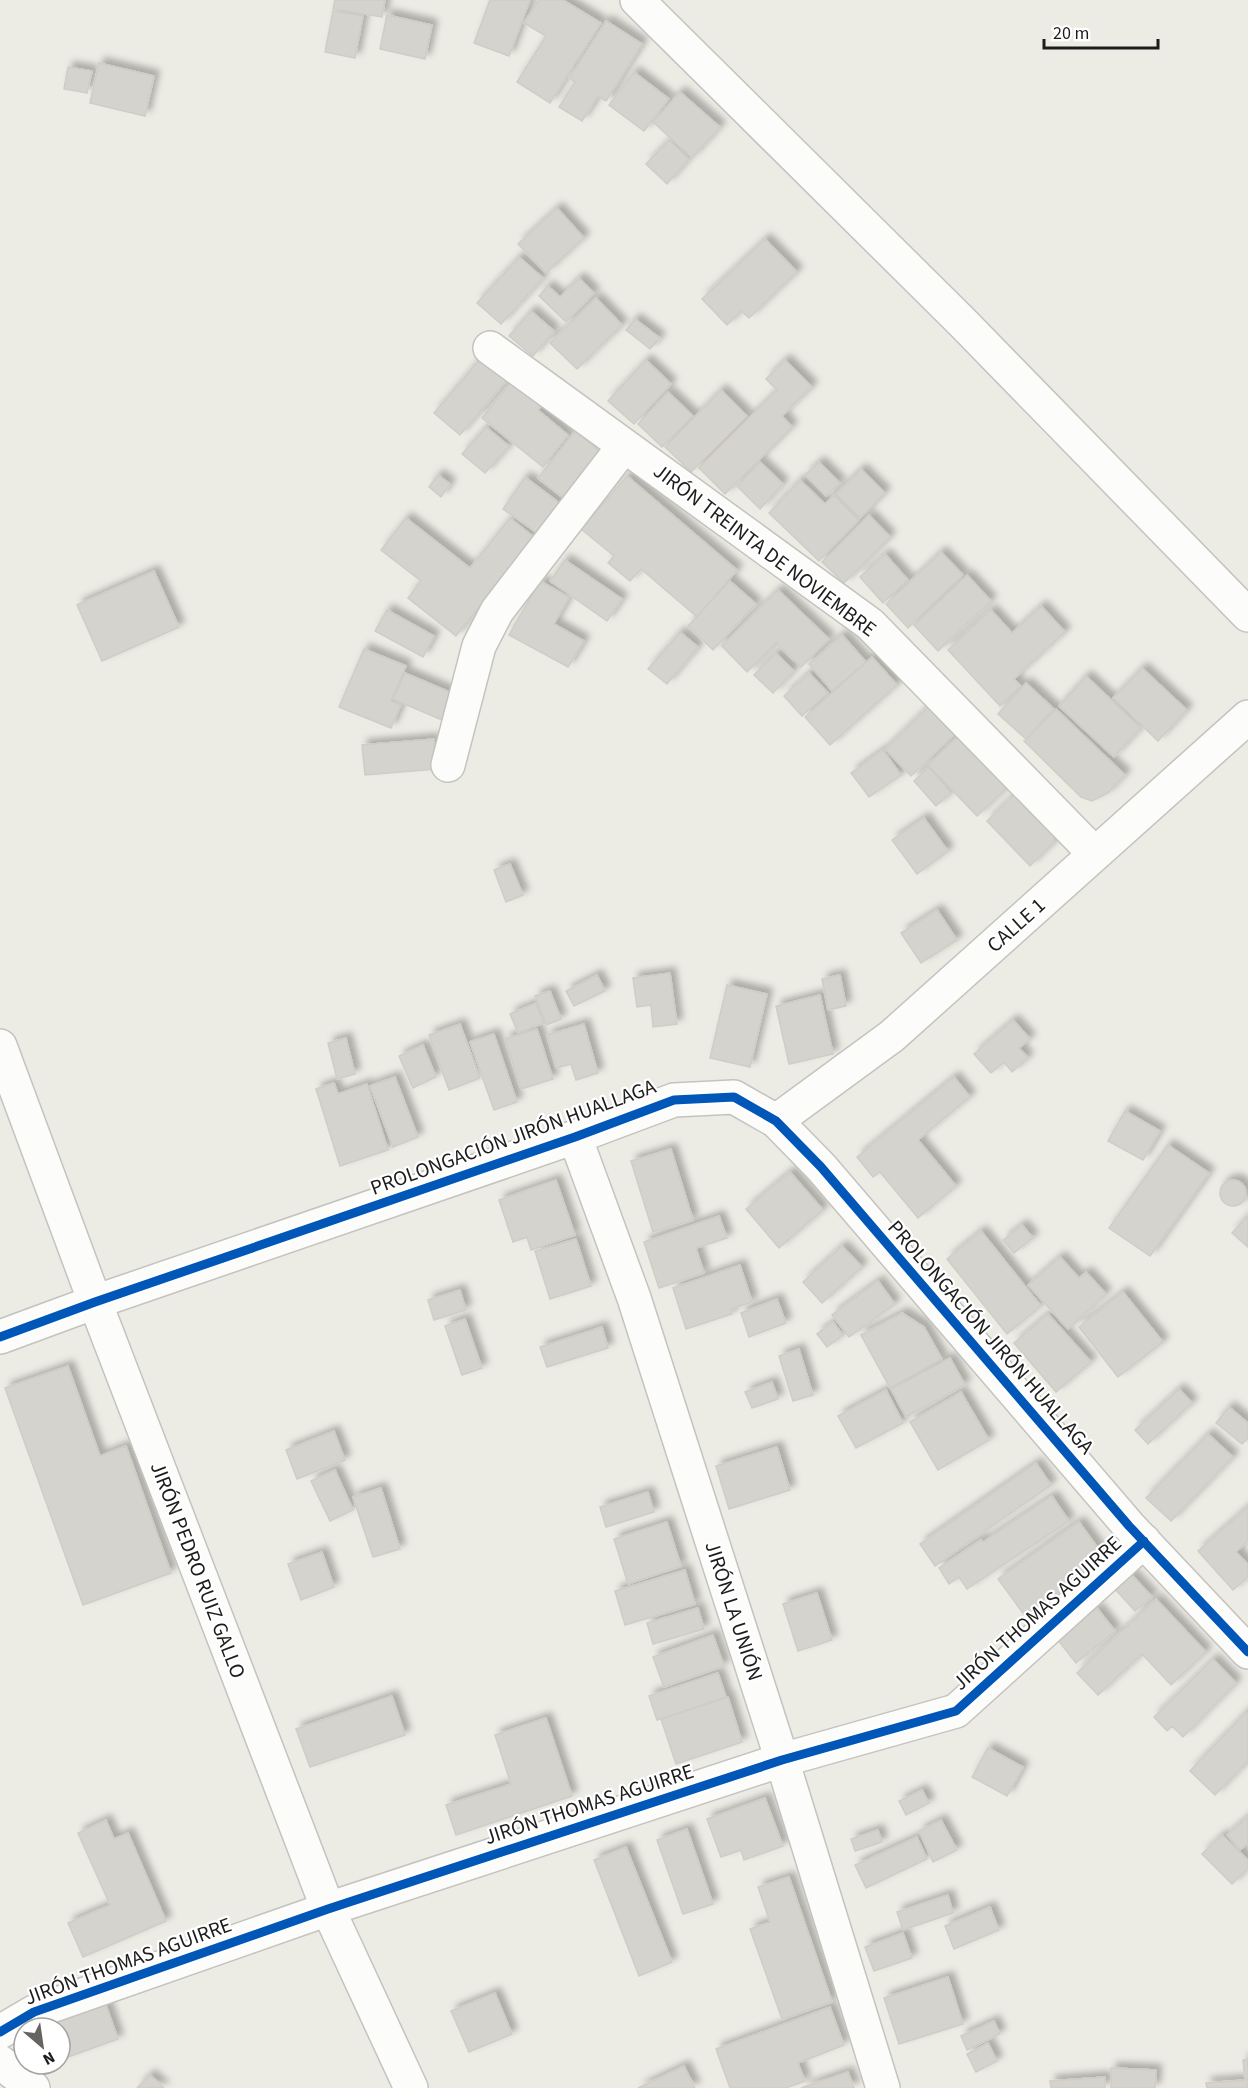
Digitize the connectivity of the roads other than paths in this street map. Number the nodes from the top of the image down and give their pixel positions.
1 (637, 0) edge
2 (490, 348) dead end
3 (624, 446) junction
4 (1248, 615) edge
5 (1248, 717) edge
6 (448, 765) dead end
7 (1095, 854) junction
8 (0, 1046) edge
9 (776, 1121) junction
10 (575, 1137) junction
11 (95, 1302) junction
12 (0, 1337) edge
13 (1143, 1541) junction
14 (1248, 1652) edge
15 (782, 1760) junction
16 (328, 1909) junction
17 (0, 2032) edge
18 (0, 2062) edge
19 (33, 2088) edge
20 (411, 2088) edge
21 (883, 2088) edge

1 - 4 street
2 - 3 street, JIRÓN TREINTA DE NOVIEMBRE
3 - 6 street
3 - 7 street, JIRÓN TREINTA DE NOVIEMBRE
5 - 7 street, CALLE 1
7 - 9 street, CALLE 1
8 - 11 street, JIRÓN PEDRO RUIZ GALLO
9 - 10 street, PROLONGACIÓN JIRÓN HUALLAGA
9 - 13 street, PROLONGACIÓN JIRÓN HUALLAGA
10 - 11 street, PROLONGACIÓN JIRÓN HUALLAGA
10 - 15 street, JIRÓN LA UNIÓN
11 - 12 street, PROLONGACIÓN JIRÓN HUALLAGA
11 - 16 street, JIRÓN PEDRO RUIZ GALLO
13 - 14 street, PROLONGACIÓN JIRÓN HUALLAGA
13 - 15 street, JIRÓN THOMAS AGUIRRE
15 - 16 street, JIRÓN THOMAS AGUIRRE
15 - 21 street, JIRÓN LA UNIÓN
16 - 17 street, JIRÓN THOMAS AGUIRRE
16 - 20 street, JIRÓN PEDRO RUIZ GALLO
18 - 19 street

